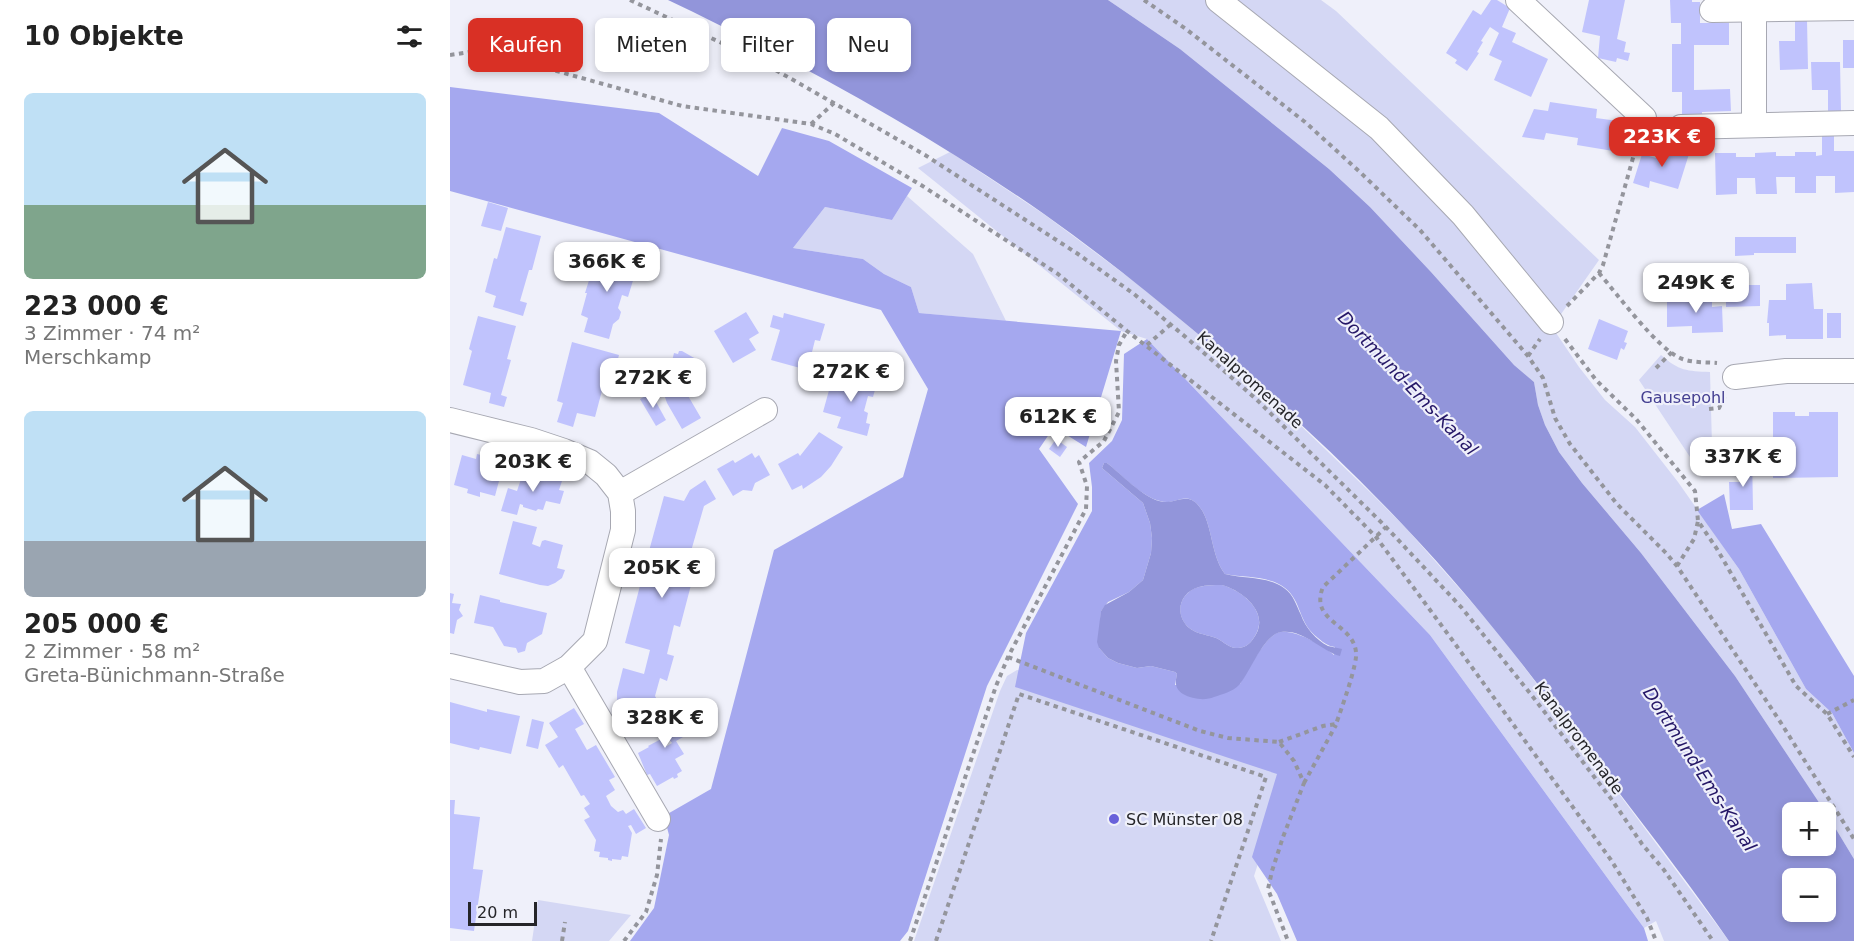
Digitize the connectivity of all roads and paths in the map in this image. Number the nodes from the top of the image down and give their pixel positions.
1 (630, 0) edge
2 (1144, 0) edge
3 (1218, 0) edge
4 (1520, 1) edge
5 (1854, 8) edge
6 (1712, 10) dead end
7 (1754, 10) junction
8 (450, 55) edge
9 (834, 103) junction
10 (1644, 118) joint
11 (1854, 123) edge
12 (811, 124) junction
13 (1754, 125) junction
14 (1681, 127) dead end
15 (1551, 322) joint
16 (1170, 325) junction
17 (1127, 331) junction
18 (1147, 345) junction
19 (1672, 352) junction
20 (1656, 368) dead end
21 (1854, 371) edge
22 (1735, 377) joint
23 (765, 410) dead end
24 (450, 420) edge
25 (620, 493) junction
26 (1698, 521) junction
27 (1386, 527) junction
28 (1376, 537) junction
29 (1677, 566) junction
30 (1008, 657) junction
31 (450, 666) edge
32 (569, 667) junction
33 (1854, 700) edge
34 (1827, 714) junction
35 (1336, 724) junction
36 (1279, 742) junction
37 (1854, 757) edge
38 (1304, 783) junction
39 (658, 819) joint
40 (1854, 839) edge
41 (565, 922) dead end
42 (562, 941) edge
43 (624, 941) edge
44 (910, 941) edge
45 (936, 941) edge
46 (1211, 941) edge
47 (1288, 941) edge
48 (1656, 941) edge
49 (1713, 941) edge

1 - 9 path, Kanalpromenade
2 - 29 path
3 - 15 street
4 - 10 street
5 - 7 street
6 - 7 street
7 - 13 street
8 - 12 path
9 - 12 path
9 - 16 path, Kanalpromenade
10 - 19 path
11 - 13 street
12 - 17 path
13 - 14 street
15 - 26 path
16 - 18 path
16 - 27 path, Kanalpromenade
17 - 18 path
17 - 30 path
18 - 28 path
19 - 20 path
19 - 22 path
21 - 22 street
23 - 25 street
24 - 25 street
25 - 32 street
26 - 29 path
26 - 34 path
27 - 28 path
27 - 49 path, Kanalpromenade
28 - 35 path
28 - 48 path
29 - 40 path
30 - 36 path
30 - 44 path
31 - 32 street
32 - 39 street
33 - 34 path
34 - 37 path
35 - 36 path
35 - 38 path
36 - 38 path
38 - 47 path
39 - 43 path
41 - 42 path
45 - 46 path

